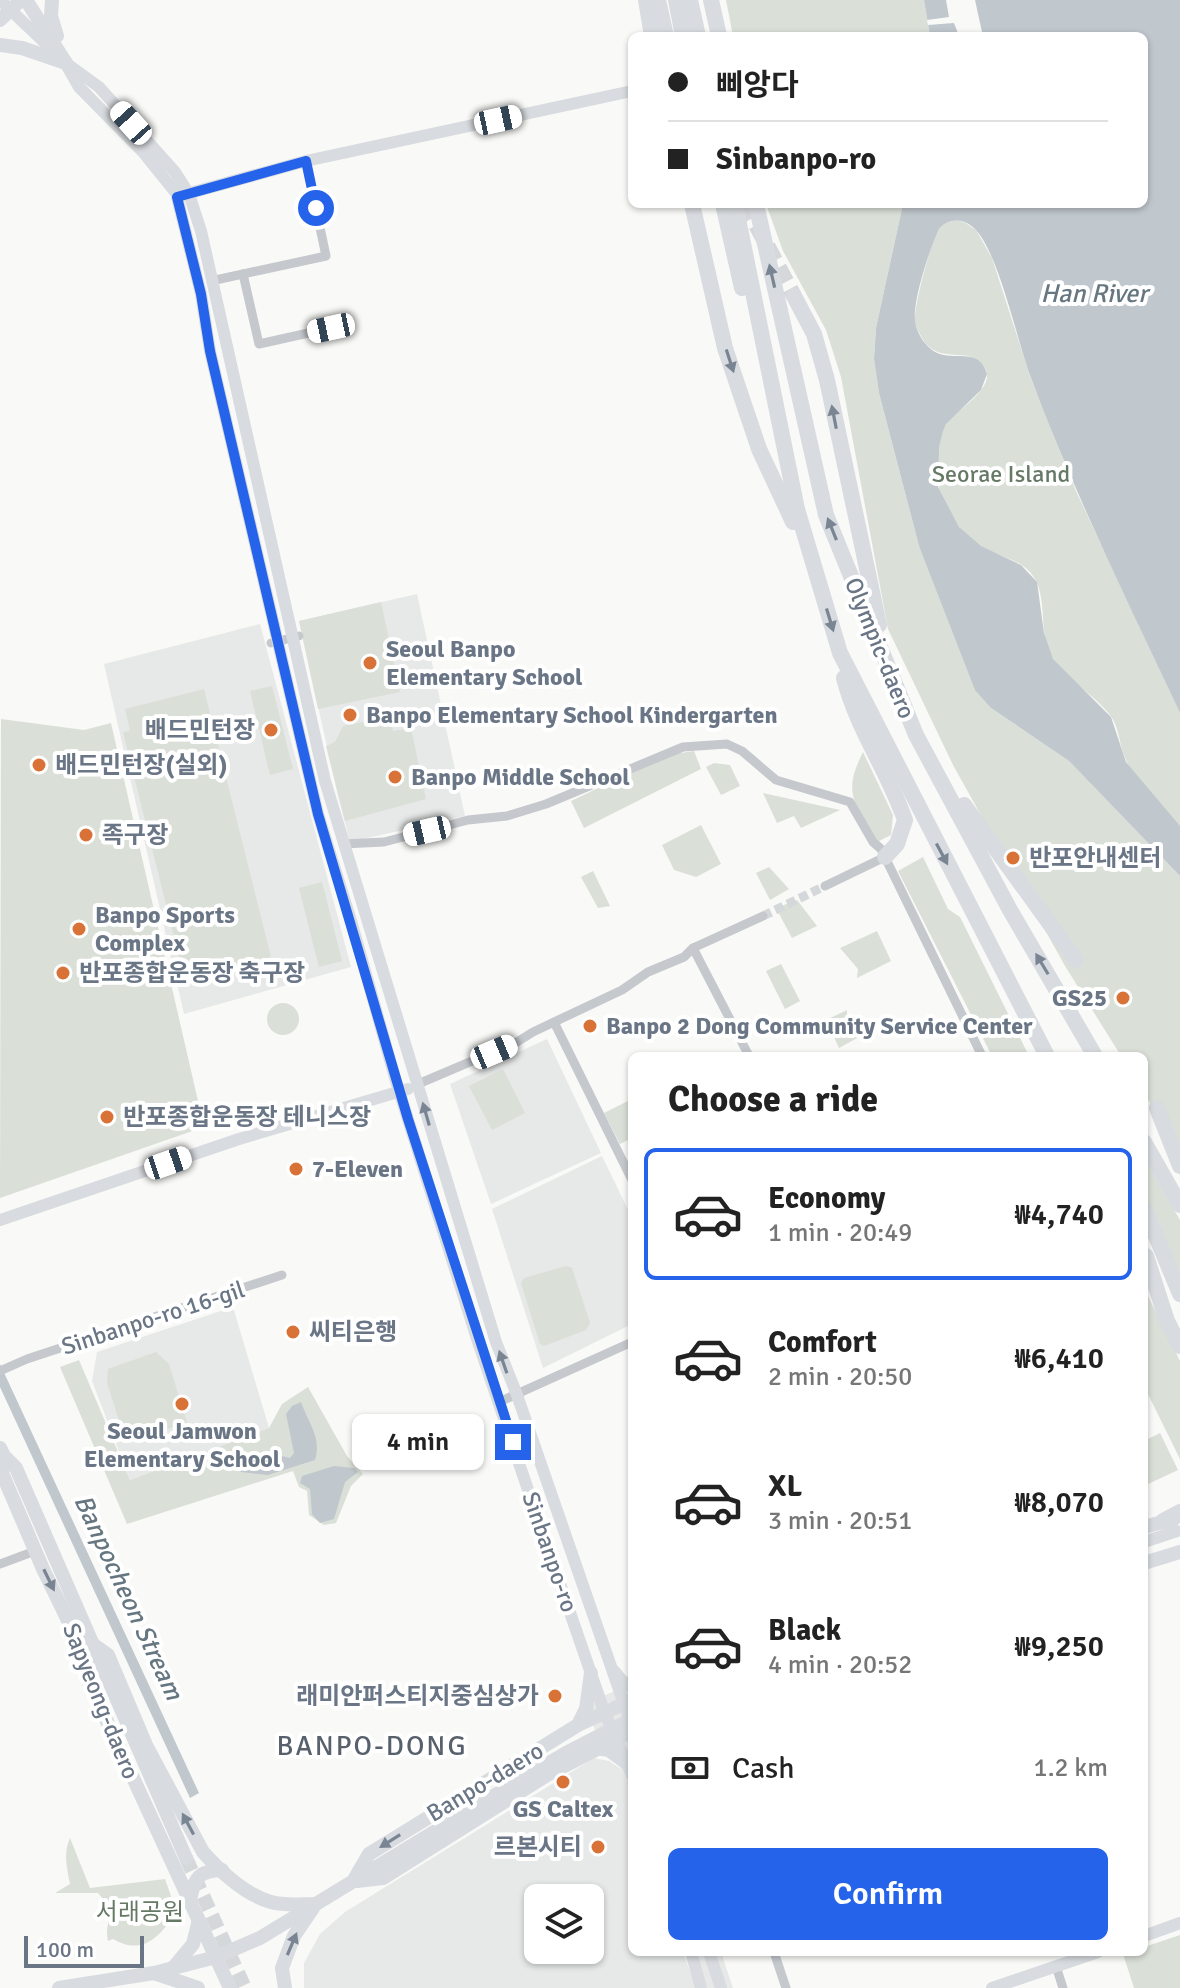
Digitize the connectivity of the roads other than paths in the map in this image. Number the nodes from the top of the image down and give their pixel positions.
1 (52, 0) edge
2 (646, 0) edge
3 (658, 0) edge
4 (676, 0) edge
5 (690, 0) edge
6 (711, 0) edge
7 (15, 7) edge
8 (651, 32) edge
9 (665, 32) edge
10 (682, 32) edge
11 (697, 32) edge
12 (718, 32) edge
13 (6, 45) edge
14 (66, 63) junction
15 (628, 92) edge
16 (306, 161) junction
17 (183, 196) junction
18 (693, 208) edge
19 (724, 208) edge
20 (736, 208) edge
21 (757, 208) edge
22 (243, 274) junction
23 (211, 281) junction
24 (794, 296) tunnel mouth
25 (331, 328) dead end
26 (787, 464) junction
27 (814, 567) junction
28 (299, 636) dead end
29 (271, 643) dead end
30 (840, 653) junction
31 (884, 658) junction
32 (912, 725) junction
33 (343, 844) junction
34 (885, 857) junction
35 (825, 886) tunnel mouth
36 (763, 916) tunnel mouth
37 (693, 948) junction
38 (1076, 960) dead end
39 (1068, 1008) junction
40 (554, 1022) junction
41 (747, 1052) edge
42 (980, 1052) edge
43 (1045, 1052) edge
44 (1084, 1052) edge
45 (1093, 1052) edge
46 (418, 1084) junction
47 (401, 1092) junction
48 (1157, 1108) dead end
49 (1148, 1149) edge
50 (1180, 1166) edge
51 (628, 1172) edge
52 (1180, 1205) edge
53 (1148, 1217) edge
54 (0, 1220) edge
55 (1148, 1260) edge
56 (1148, 1263) edge
57 (282, 1275) dead end
58 (1180, 1294) edge
59 (1180, 1322) edge
60 (628, 1344) edge
61 (1180, 1346) edge
62 (0, 1371) edge
63 (517, 1395) junction
64 (499, 1402) junction
65 (2, 1452) edge
66 (1180, 1512) edge
67 (1173, 1523) edge
68 (1148, 1526) edge
69 (1148, 1539) edge
70 (35, 1551) junction
71 (1180, 1552) edge
72 (1148, 1562) edge
73 (0, 1564) edge
74 (90, 1642) junction
75 (614, 1672) junction
76 (591, 1673) junction
77 (628, 1684) edge
78 (628, 1701) edge
79 (604, 1711) junction
80 (628, 1721) edge
81 (578, 1725) junction
82 (628, 1731) edge
83 (614, 1738) junction
84 (595, 1748) junction
85 (528, 1756) junction
86 (628, 1765) edge
87 (628, 1767) edge
88 (547, 1775) junction
89 (203, 1852) junction
90 (178, 1860) junction
91 (222, 1870) junction
92 (353, 1882) junction
93 (190, 1901) junction
94 (316, 1904) junction
95 (199, 1919) junction
96 (1180, 1923) edge
97 (1148, 1935) edge
98 (692, 1956) edge
99 (710, 1956) edge
100 (775, 1956) edge
101 (1086, 1956) edge
102 (216, 1957) junction
103 (1056, 1966) junction
104 (174, 1968) junction
105 (154, 1973) junction
106 (59, 1988) edge
107 (198, 1988) edge
108 (230, 1988) edge
109 (285, 1988) edge
110 (701, 1988) edge
111 (721, 1988) edge
112 (786, 1988) edge
113 (992, 1988) edge
114 (1063, 1988) edge

1 - 14 main road
2 - 8 highway
3 - 9 highway
4 - 10 highway
5 - 11 highway
6 - 12 highway
7 - 14 main road
7 - 14 main road, Sinbanpo-ro
13 - 14 main road
14 - 17 main road, Sinbanpo-ro
15 - 16 main road
16 - 17 main road
16 - 22 street
17 - 23 main road, Sinbanpo-ro
17 - 47 main road, Sinbanpo-ro
18 -> 27 highway
19 - 26 highway, Olympic-daero
20 - 26 highway, Olympic-daero
31 -> 21 highway, Olympic-daero
22 - 23 street
22 - 25 street
23 - 33 main road, Sinbanpo-ro
31 -> 24 highway
26 - 27 highway, Olympic-daero
27 -> 30 highway, Olympic-daero
28 - 29 street
30 - 34 highway
30 -> 43 highway, Olympic-daero
31 - 32 highway, Olympic-daero
32 - 38 highway
39 -> 32 highway, Olympic-daero
33 - 34 street
33 - 46 main road, Sinbanpo-ro
34 - 35 street
34 - 42 street
36 - 37 street
37 - 40 street
37 - 41 street
39 - 44 highway
39 - 45 highway, Olympic-daero
40 - 46 street
40 - 51 street
46 - 47 main road
63 -> 46 main road, Sinbanpo-ro
47 - 54 main road
47 - 64 main road, Sinbanpo-ro
48 - 50 highway
49 - 52 highway
53 - 58 highway
55 - 59 highway
56 - 61 highway
57 - 62 street, Sinbanpo-ro 16-gil
60 - 63 street
63 - 64 street
63 - 75 main road, Sinbanpo-ro
64 - 76 main road, Sinbanpo-ro
65 - 70 main road, Sapyeong-daero
65 - 74 main road, Sapyeong-daero
66 - 67 highway
67 - 68 main road
67 - 69 main road
70 - 73 street
70 -> 90 main road, Sapyeong-daero
71 - 72 main road
89 -> 74 main road
74 - 90 main road, Sapyeong-daero
75 - 77 main road
75 - 78 main road, Sinbanpo-ro
76 - 79 main road, Sinbanpo-ro
76 - 81 main road
78 - 79 main road, Banpo-daero
79 - 81 main road, Banpo-daero
79 - 83 main road, Sinbanpo-ro
80 - 92 main road
81 - 85 main road, Banpo-daero
82 - 83 main road, Banpo-daero
83 - 84 main road, Banpo-daero
83 - 86 main road, Sinbanpo-ro
84 - 87 main road
84 - 88 main road, Banpo-daero
85 - 88 main road
85 -> 92 main road, Banpo-daero
88 - 92 main road, Banpo-daero
89 - 90 main road
89 - 91 main road
90 - 93 main road, Sapyeong-daero
91 - 93 main road
91 - 94 main road
92 - 94 main road, Banpo-daero
93 - 95 main road, Sapyeong-daero
94 - 102 main road, Banpo-daero
109 -> 94 main road
95 - 102 main road, Sapyeong-daero
95 - 104 main road
96 - 97 main road
98 - 110 main road
99 - 111 main road
100 - 112 street
101 - 103 main road
102 - 104 main road, Banpo-daero
102 - 108 main road, Sapyeong-daero
103 - 113 main road
103 - 114 street
104 - 105 main road, Banpo-daero
105 - 106 main road, Banpo-daero
105 - 107 main road

